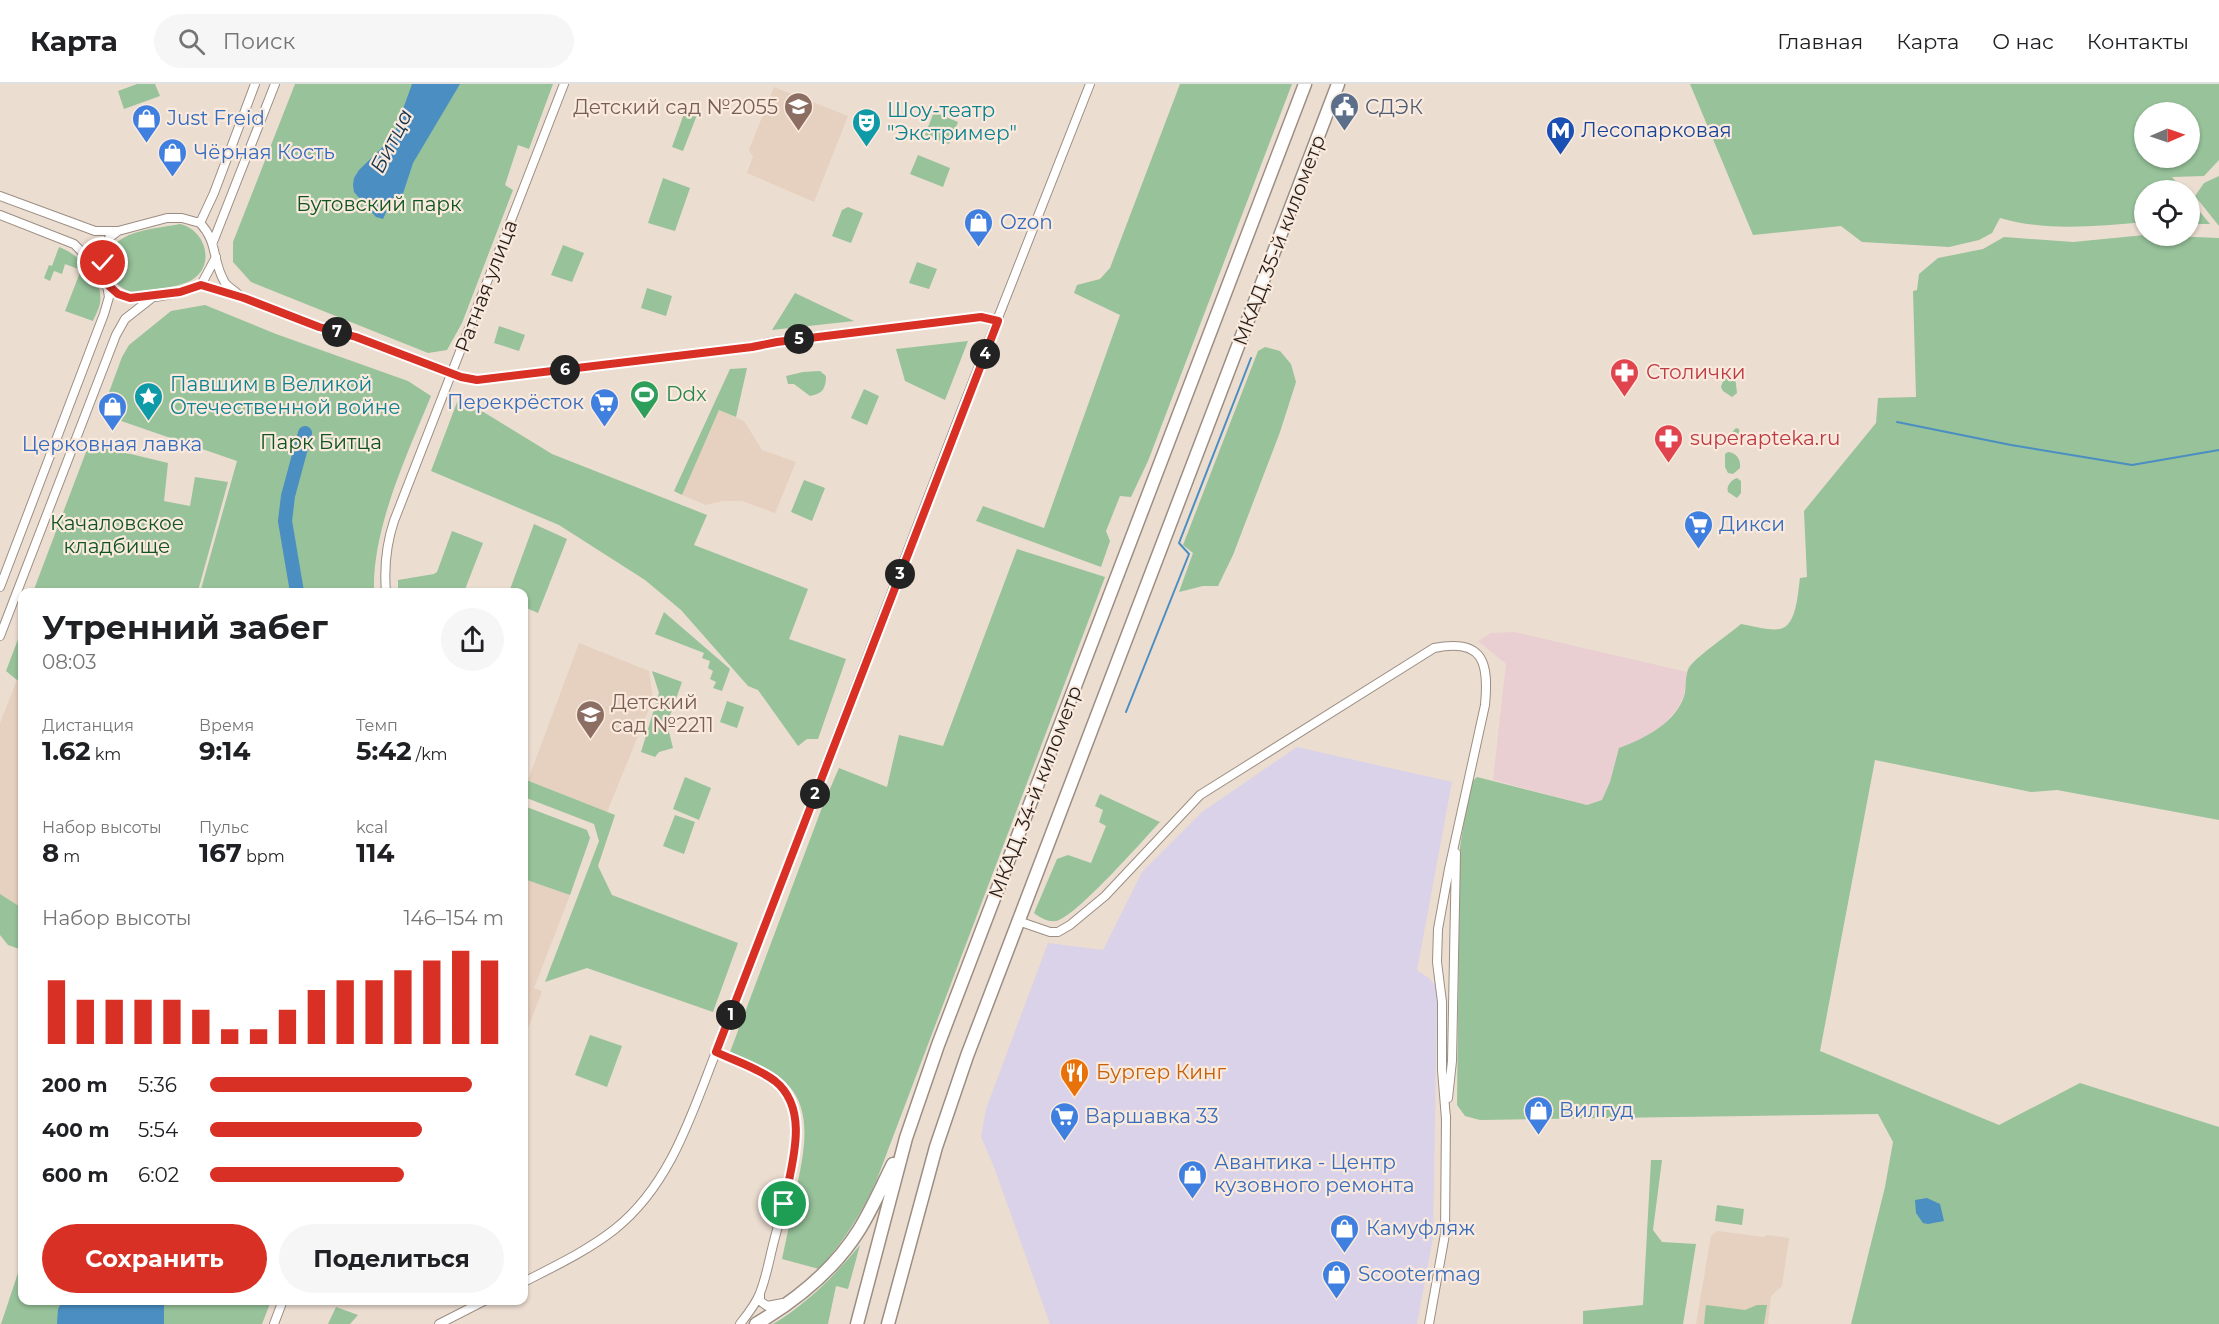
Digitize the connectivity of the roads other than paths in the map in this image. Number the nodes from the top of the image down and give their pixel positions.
1 (255, 84) edge
2 (275, 84) edge
3 (564, 84) edge
4 (1090, 84) edge
5 (1305, 84) edge
6 (1338, 84) edge
7 (0, 196) edge
8 (0, 215) edge
9 (200, 222) junction
10 (118, 231) junction
11 (213, 242) junction
12 (216, 257) junction
13 (105, 276) junction
14 (108, 285) junction
15 (201, 285) junction
16 (153, 297) junction
17 (244, 298) junction
18 (998, 321) junction
19 (1203, 351) joint
20 (1232, 363) joint
21 (452, 373) junction
22 (0, 587) edge
23 (18, 588) edge
24 (386, 588) edge
25 (18, 589) edge
26 (0, 636) edge
27 (1456, 839) junction
28 (1018, 921) junction
29 (716, 1052) junction
30 (921, 1093) junction
31 (1446, 1119) junction
32 (528, 1280) edge
33 (760, 1294) junction
34 (791, 1301) junction
35 (281, 1305) edge
36 (476, 1305) edge
37 (274, 1324) edge
38 (439, 1324) edge
39 (740, 1324) edge
40 (756, 1324) edge
41 (857, 1324) edge
42 (888, 1324) edge
43 (1429, 1324) edge

1 - 9 street
2 - 11 street
3 - 21 street, Ратная улица
4 - 18 street
5 - 19 highway, МКАД, 35-й километр
6 - 20 highway, МКАД, 35-й километр
7 - 10 street
8 - 13 street
9 - 10 street
9 - 11 street
10 - 13 street
11 - 12 street
12 - 15 street
12 - 17 street
13 - 14 street
14 - 16 street
14 - 22 street
15 - 16 street
15 - 17 street
16 - 23 street
17 - 21 street
18 - 21 street
18 - 29 street
19 - 30 highway, МКАД, 34-й километр
20 - 28 highway, МКАД, 34-й километр
21 - 24 street, Ратная улица
25 - 26 street
27 - 28 street
27 - 31 street
27 - 31 street
28 - 42 highway, МКАД, 34-й километр
29 - 32 street
29 - 33 street
30 - 34 highway
30 - 41 highway, МКАД, 34-й километр
31 - 43 street
33 - 34 street
33 - 39 street
34 - 40 highway
35 - 37 street
36 - 38 street

